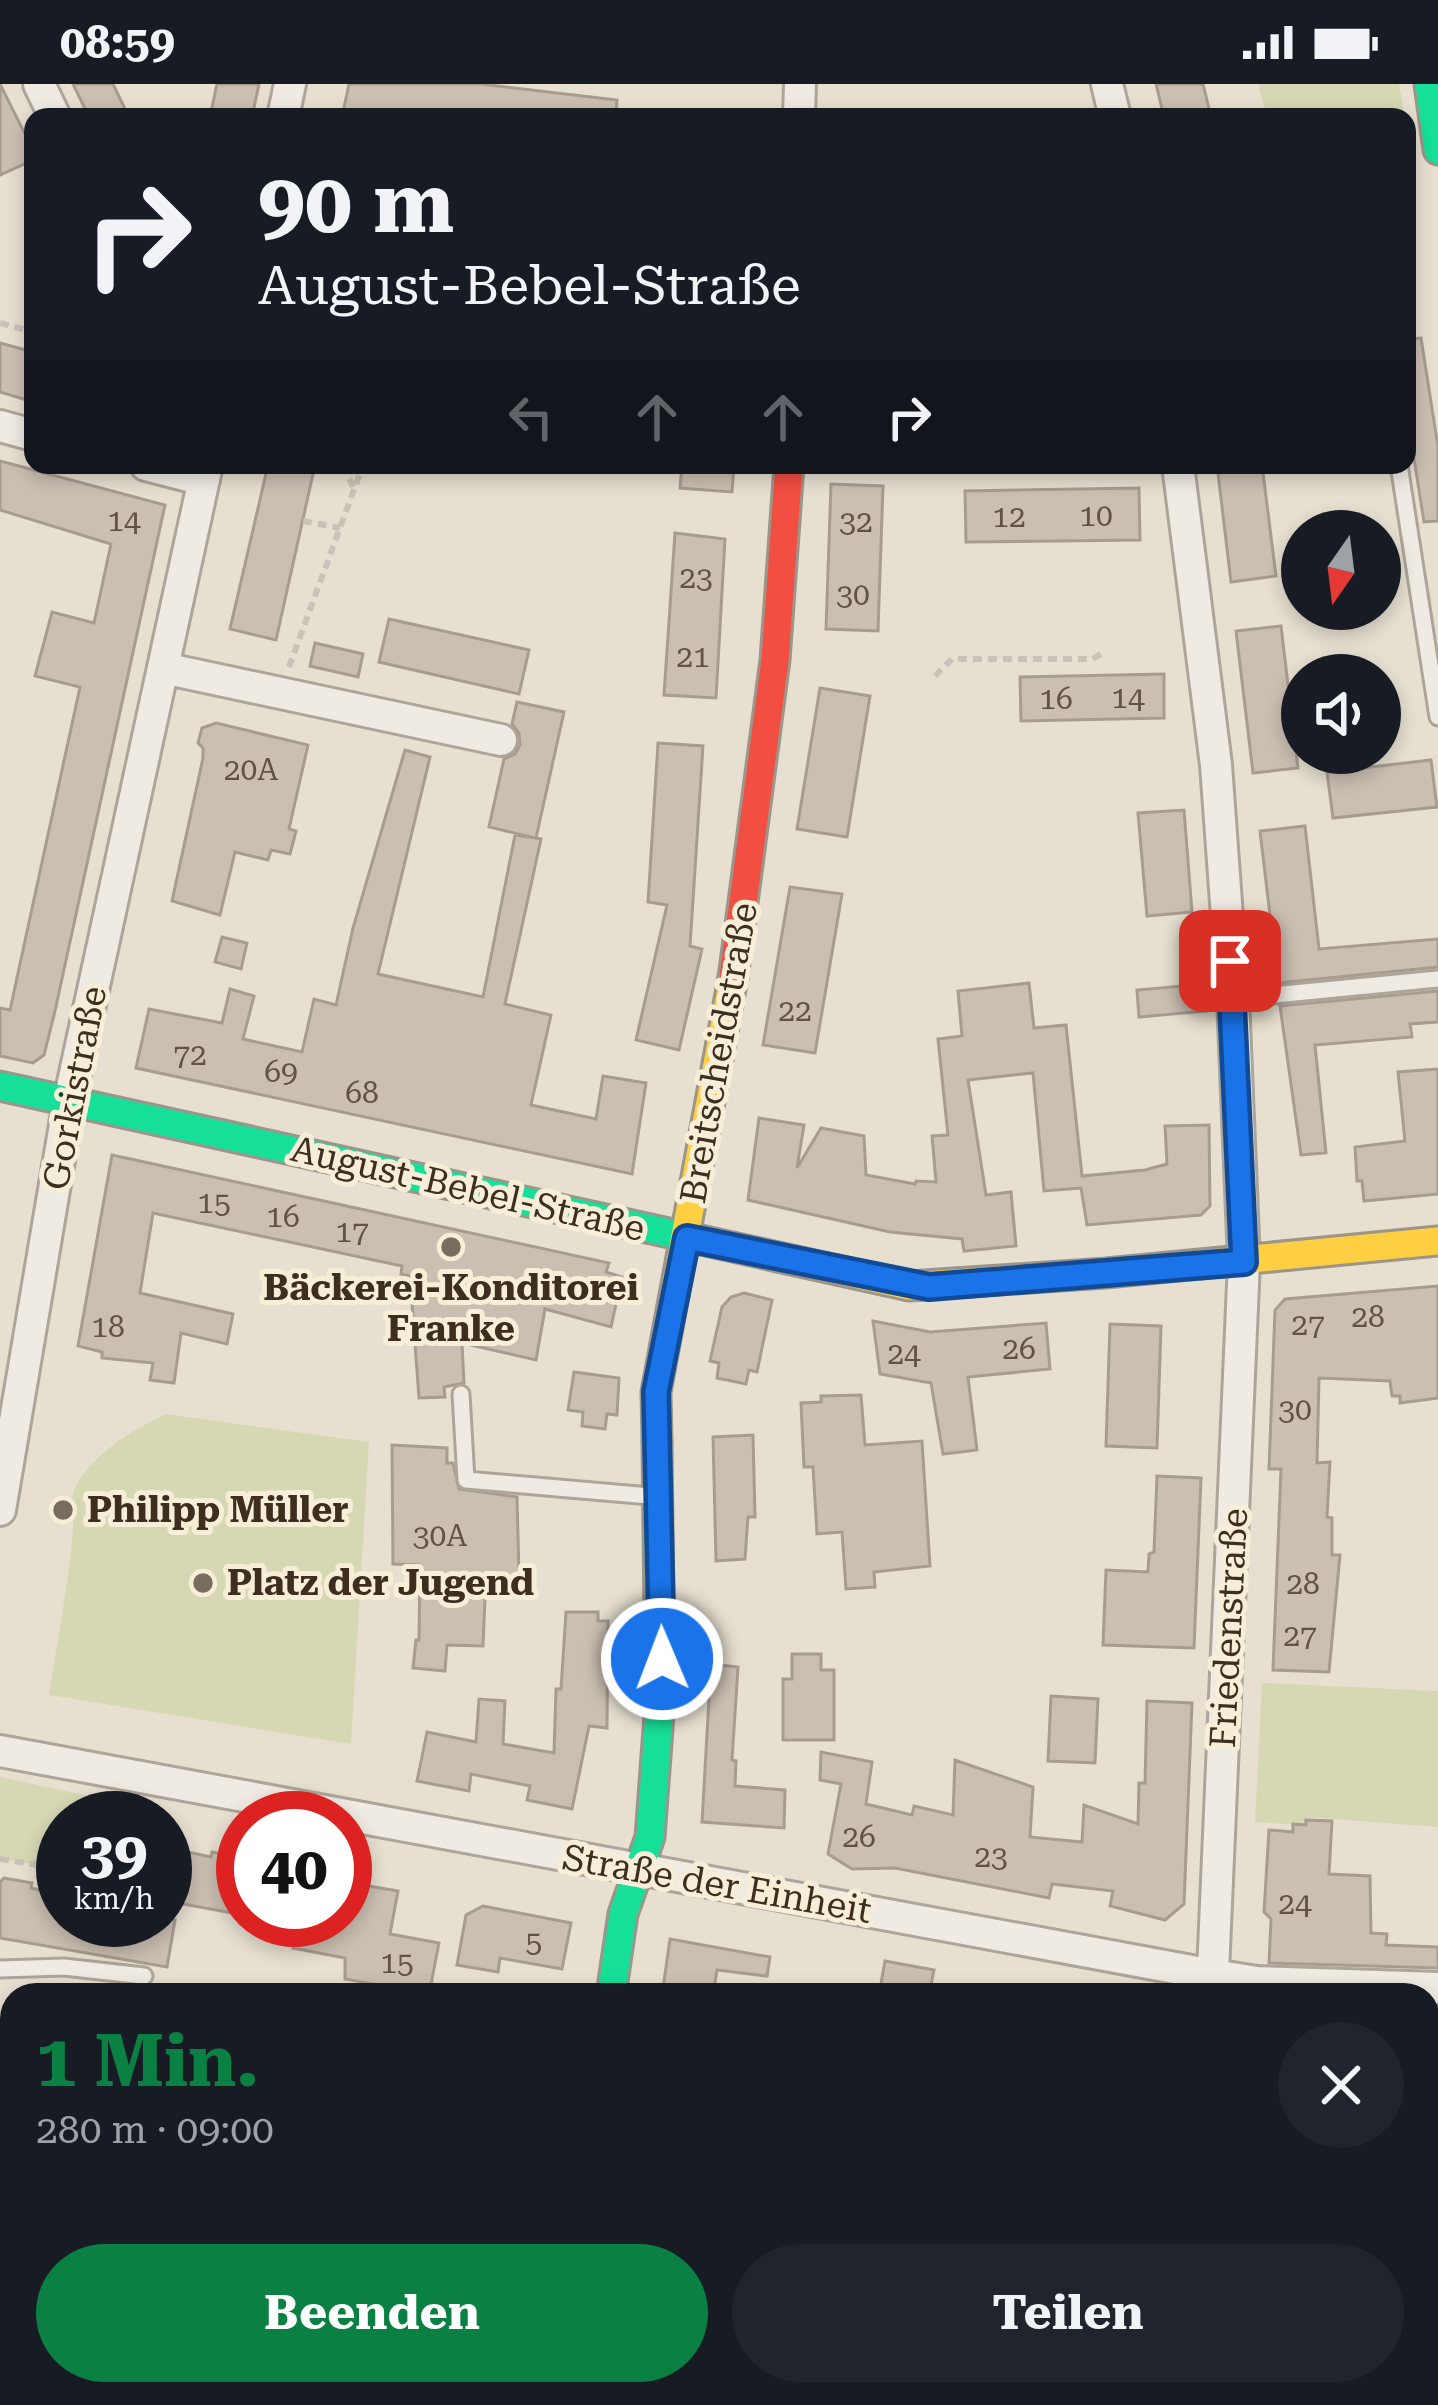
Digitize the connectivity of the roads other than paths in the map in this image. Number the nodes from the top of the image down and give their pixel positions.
1 (1429, 84) edge
2 (1438, 150) edge
3 (205, 474) edge
4 (788, 474) edge
5 (1179, 474) edge
6 (1400, 474) edge
7 (163, 668) junction
8 (1438, 717) edge
9 (501, 740) dead end
10 (1438, 980) edge
11 (1233, 999) junction
12 (0, 1086) edge
13 (69, 1101) junction
14 (687, 1238) junction
15 (1438, 1241) edge
16 (1244, 1262) junction
17 (461, 1394) dead end
18 (659, 1497) junction
19 (0, 1510) edge
20 (0, 1751) edge
21 (638, 1870) junction
22 (0, 1969) edge
23 (144, 1976) dead end
24 (613, 1983) edge
25 (1203, 1983) edge
26 (1213, 1983) edge
27 (1242, 1983) edge
28 (1287, 1983) edge

1 - 2 street
3 - 7 street, Gorkistraße
4 - 14 street, Breitscheidstraße
5 - 11 street, Friedenstraße
6 - 8 lane
7 - 9 street
7 - 13 street, Gorkistraße
10 - 11 lane
11 - 16 street, Friedenstraße
12 - 13 street, August-Bebel-Straße
13 - 14 street, August-Bebel-Straße
13 - 19 street, Gorkistraße
14 - 16 street, August-Bebel-Straße
14 - 18 street, Breitscheidstraße
15 - 16 street, August-Bebel-Straße
16 - 26 street, Friedenstraße
17 - 18 lane
18 - 21 street, Breitscheidstraße
20 - 21 street, Straße der Einheit
21 - 24 street, Breitscheidstraße
21 - 25 street, Straße der Einheit
22 - 23 lane
27 - 28 street, Straße der Einheit

